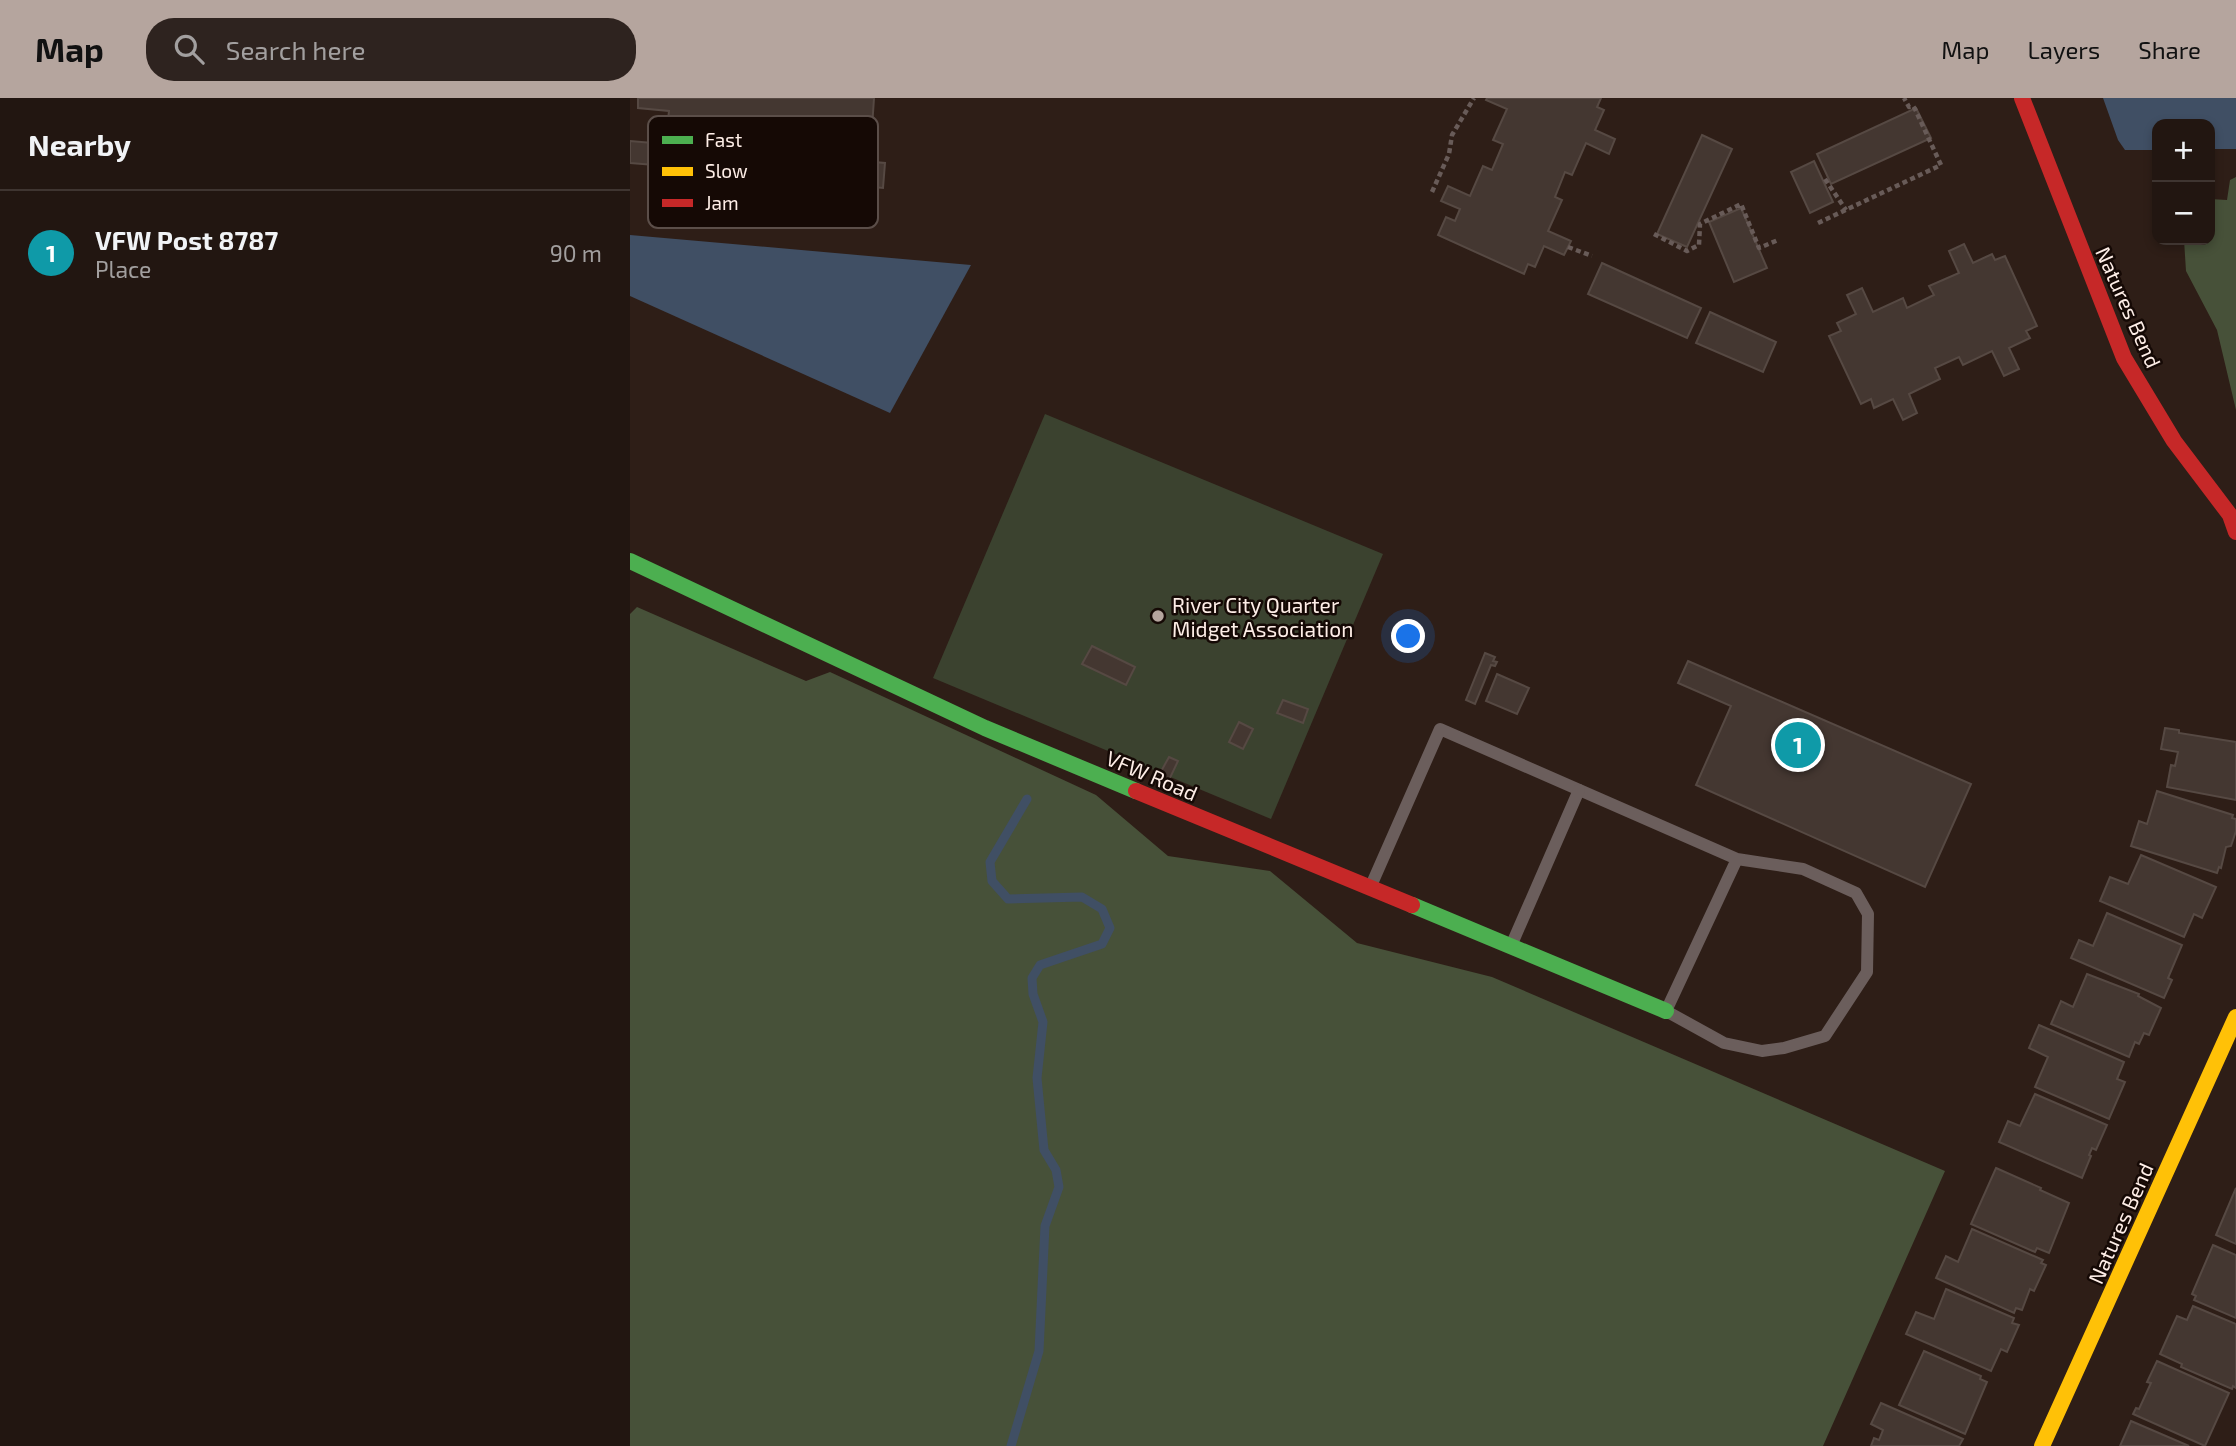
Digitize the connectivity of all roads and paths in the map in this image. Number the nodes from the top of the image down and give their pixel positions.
1 (1474, 98) edge
2 (1904, 98) edge
3 (2022, 98) edge
4 (1825, 179) dead end
5 (1432, 192) dead end
6 (1846, 210) junction
7 (1818, 223) dead end
8 (1654, 234) dead end
9 (1778, 240) dead end
10 (1568, 247) dead end
11 (1592, 256) dead end
12 (2233, 517) edge
13 (2236, 532) edge
14 (630, 561) edge
15 (1578, 790) junction
16 (1737, 859) junction
17 (1370, 888) junction
18 (1511, 947) junction
19 (1666, 1011) junction
20 (2236, 1017) edge
21 (2042, 1446) edge

1 - 5 path
2 - 6 path
3 - 12 street, Natures Bend
4 - 6 path
6 - 7 path
8 - 9 path
10 - 11 path
12 - 13 street, Natures Bend
14 - 17 street, VFW Road
15 - 16 lane
15 - 17 lane
15 - 18 lane
16 - 19 lane
16 - 19 lane
17 - 18 street, VFW Road
18 - 19 street, VFW Road
20 - 21 street, Natures Bend

